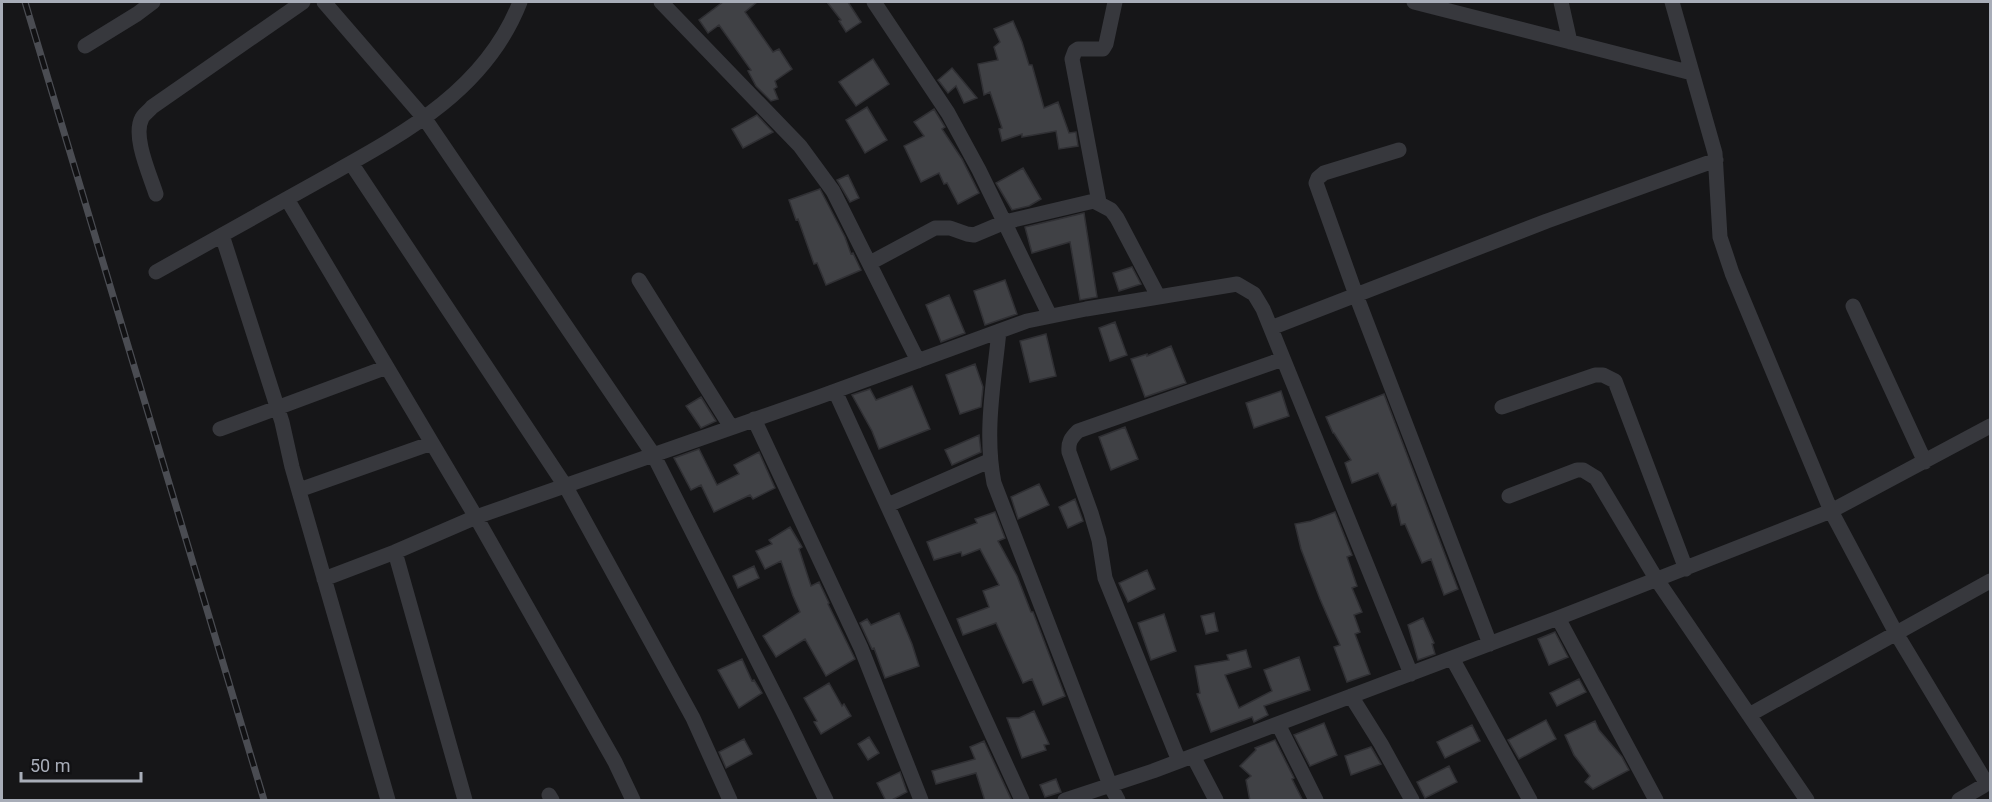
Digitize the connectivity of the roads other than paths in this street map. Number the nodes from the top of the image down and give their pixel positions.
1 (153, 2) edge
2 (303, 2) edge
3 (324, 2) edge
4 (520, 2) edge
5 (661, 2) edge
6 (873, 2) edge
7 (1115, 2) edge
8 (1414, 2) edge
9 (1562, 2) edge
10 (1672, 2) edge
11 (1466, 8) edge
12 (1570, 42) junction
13 (85, 46) dead end
14 (1692, 73) junction
15 (425, 119) junction
16 (1399, 150) dead end
17 (1716, 160) junction
18 (351, 163) junction
19 (156, 194) dead end
20 (287, 199) junction
21 (1099, 202) junction
22 (1005, 222) junction
23 (222, 235) junction
24 (870, 263) junction
25 (156, 272) dead end
26 (639, 280) dead end
27 (1356, 295) junction
28 (1158, 296) junction
29 (1853, 306) dead end
30 (1050, 316) junction
31 (1271, 328) junction
32 (999, 331) junction
33 (1283, 359) junction
34 (918, 361) junction
35 (387, 367) junction
36 (835, 391) junction
37 (1502, 407) dead end
38 (278, 408) junction
39 (754, 419) junction
40 (1990, 426) edge
41 (731, 427) junction
42 (220, 429) dead end
43 (432, 443) junction
44 (653, 454) junction
45 (989, 461) junction
46 (1925, 462) junction
47 (566, 487) junction
48 (299, 490) junction
49 (1509, 496) dead end
50 (888, 505) junction
51 (1830, 512) junction
52 (476, 517) junction
53 (395, 552) junction
54 (1686, 569) junction
55 (324, 579) junction
56 (1657, 580) junction
57 (1990, 581) edge
58 (1558, 618) junction
59 (1896, 633) junction
60 (1490, 644) junction
61 (1452, 658) junction
62 (1411, 674) junction
63 (1352, 696) junction
64 (1749, 715) junction
65 (1278, 724) junction
66 (1186, 758) junction
67 (1989, 783) edge
68 (1110, 785) junction
69 (388, 801) edge
70 (465, 801) edge
71 (633, 801) edge
72 (730, 801) edge
73 (826, 801) edge
74 (921, 801) edge
75 (1022, 801) edge
76 (1065, 801) edge
77 (1118, 801) edge
78 (1216, 801) edge
79 (1316, 801) edge
80 (1412, 801) edge
81 (1530, 801) edge
82 (1656, 801) edge
83 (1807, 801) edge
84 (1959, 801) edge

1 - 13 street
2 - 19 street
3 - 15 street
4 - 15 street
5 - 24 street
6 - 22 street
7 - 21 street
8 - 11 street
9 - 12 street
10 - 14 street
11 - 12 street
12 - 14 street
14 - 17 street
15 - 18 street
15 - 44 street
16 - 27 street
17 - 27 street
17 - 51 street
18 - 20 street
18 - 47 street
20 - 23 street
20 - 35 street
21 - 22 street
21 - 28 street
22 - 24 street
22 - 30 street
23 - 25 street
23 - 38 street
24 - 34 street
26 - 41 street
27 - 31 street
27 - 60 street
28 - 30 street
28 - 31 street
29 - 46 street
30 - 32 street
31 - 33 street
32 - 34 street
32 - 45 street
33 - 62 street
33 - 66 street
34 - 36 street
35 - 38 street
35 - 43 street
36 - 39 street
36 - 50 street
37 - 54 street
38 - 42 street
38 - 48 street
39 - 41 street
39 - 74 street
40 - 46 street
41 - 44 street
43 - 48 street
43 - 52 street
44 - 47 street
44 - 73 street
45 - 50 street
45 - 68 street
46 - 51 street
47 - 52 street
47 - 72 street
48 - 55 street
49 - 56 street
50 - 75 street
51 - 54 street
51 - 59 street
52 - 53 street
52 - 71 street
53 - 55 street
53 - 70 street
54 - 56 street
55 - 69 street
56 - 58 street
56 - 64 street
57 - 59 street
58 - 60 street
58 - 82 street
59 - 64 street
59 - 67 street
60 - 61 street
61 - 62 street
61 - 81 street
62 - 63 street
63 - 65 street
63 - 80 street
64 - 83 street
65 - 66 street
65 - 79 street
66 - 68 street
66 - 78 street
67 - 84 street
68 - 76 street
68 - 77 street

